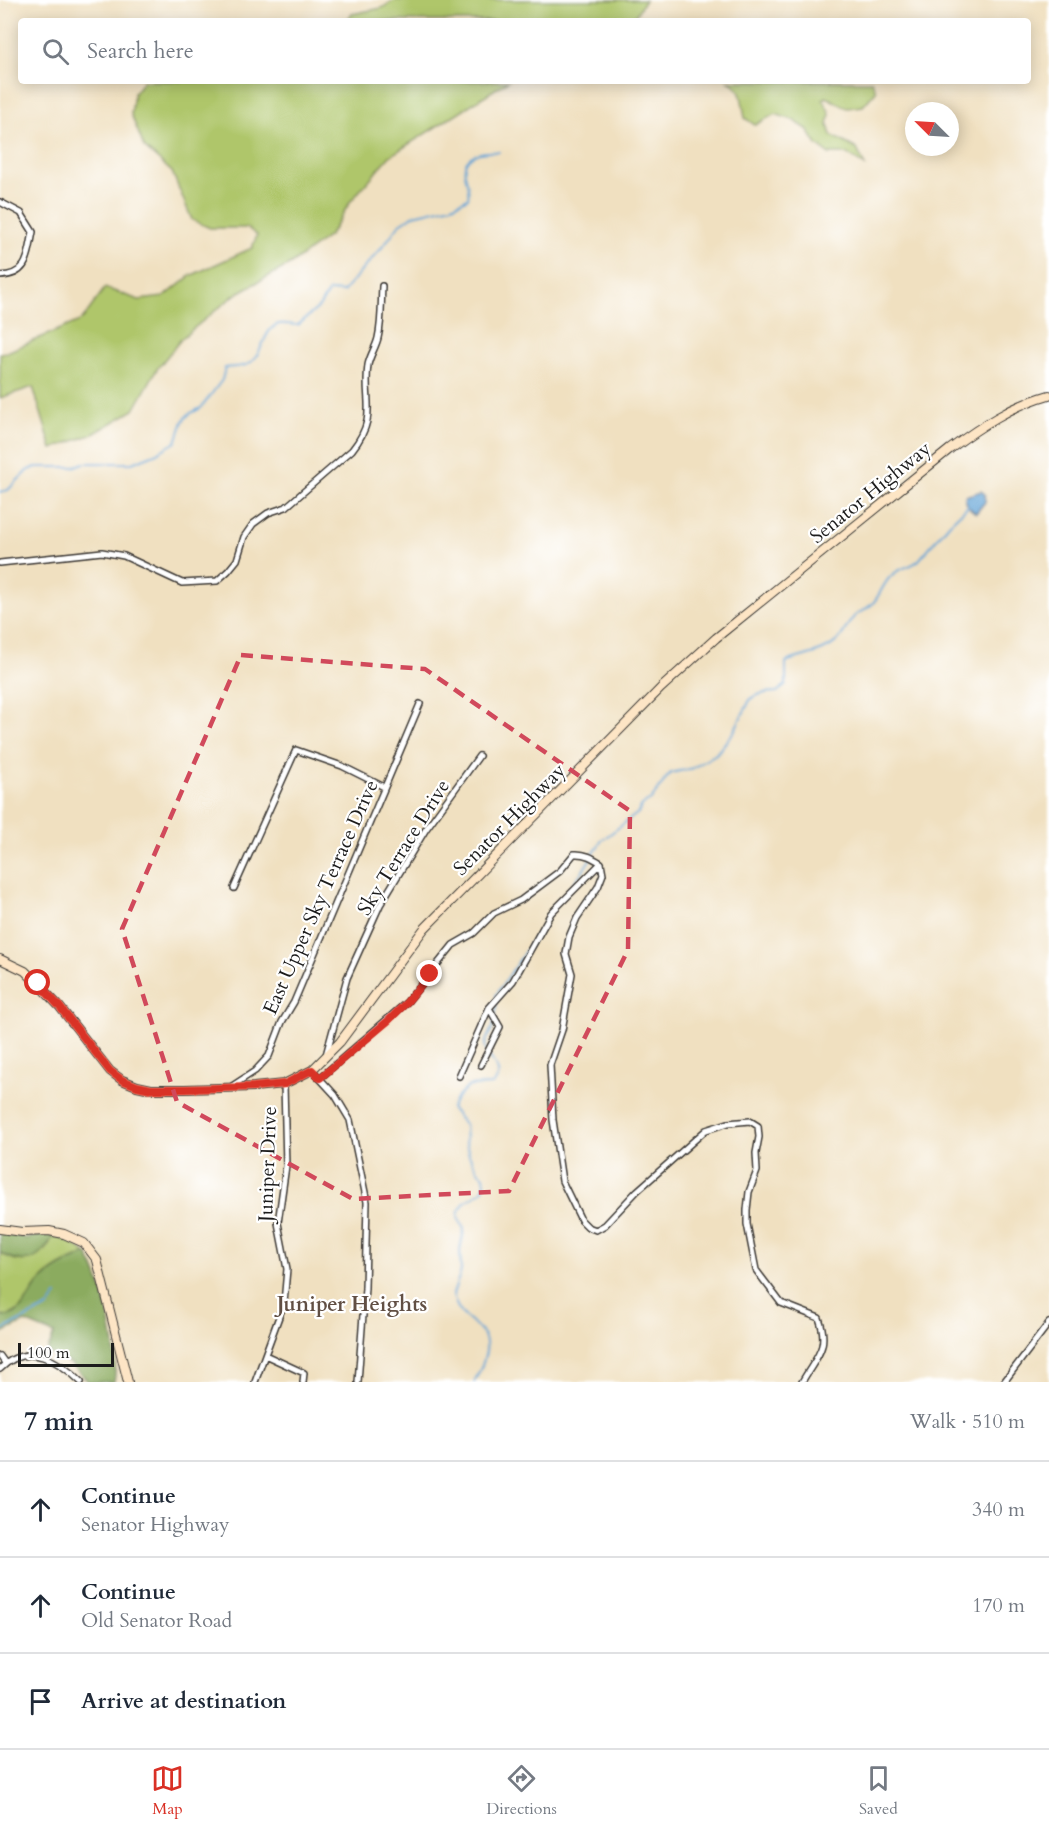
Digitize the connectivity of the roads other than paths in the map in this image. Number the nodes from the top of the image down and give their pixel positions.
1 (0, 202) edge
2 (0, 276) edge
3 (382, 286) dead end
4 (1049, 396) edge
5 (0, 562) edge
6 (420, 704) dead end
7 (480, 756) dead end
8 (384, 787) junction
9 (602, 863) junction
10 (234, 888) dead end
11 (0, 959) edge
12 (489, 1008) junction
13 (325, 1059) junction
14 (481, 1065) dead end
15 (312, 1070) junction
16 (459, 1076) dead end
17 (320, 1078) junction
18 (285, 1084) junction
19 (231, 1088) junction
20 (0, 1229) edge
21 (1049, 1323) edge
22 (265, 1355) junction
23 (0, 1356) edge
24 (5, 1363) junction
25 (0, 1369) edge
26 (809, 1369) junction
27 (81, 1382) edge
28 (128, 1382) edge
29 (255, 1382) edge
30 (303, 1382) edge
31 (358, 1382) edge
32 (802, 1382) edge
33 (808, 1382) edge
34 (1004, 1382) edge

1 - 2 street
3 - 5 street
4 - 13 street, Senator Highway
6 - 8 street, East Upper Sky Terrace Drive
7 - 13 street, Sky Terrace Drive
8 - 10 street
8 - 19 street, East Upper Sky Terrace Drive
9 - 12 street
9 - 17 street
9 - 26 street
11 - 19 street, Senator Highway
12 - 14 street
12 - 16 street
13 - 15 street, Senator Highway
15 - 17 street
15 - 18 street, Senator Highway
17 - 31 street
18 - 19 street, Senator Highway
18 - 22 street, Juniper Drive
20 - 28 street
21 - 34 street
22 - 29 street, Juniper Drive
22 - 30 street
23 - 24 street
24 - 25 street
24 - 27 street
26 - 32 street
26 - 33 street

